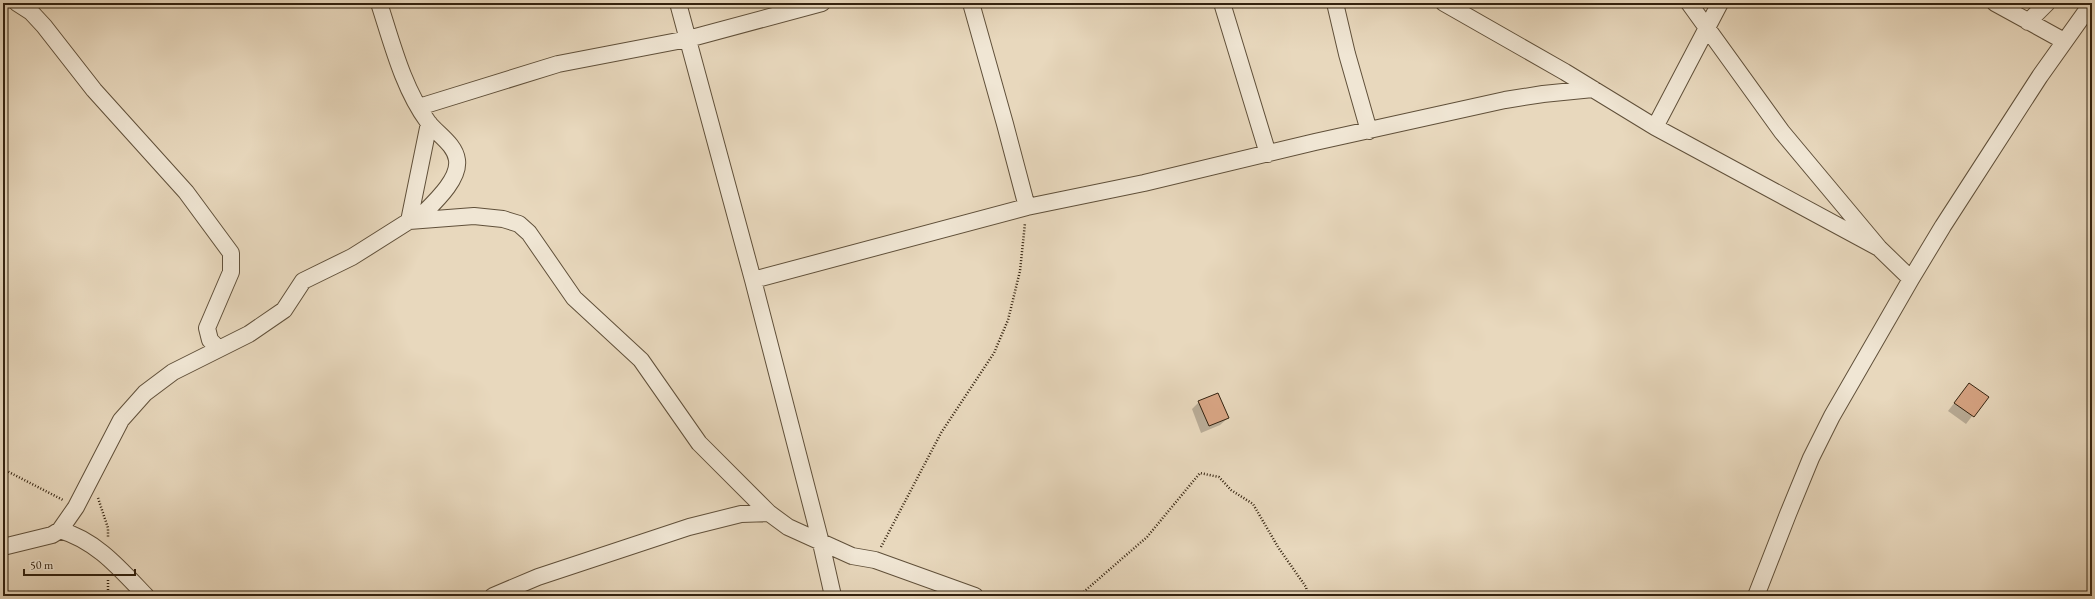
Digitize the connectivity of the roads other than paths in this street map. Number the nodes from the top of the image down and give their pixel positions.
1 (17, 3) edge
2 (380, 3) edge
3 (678, 3) edge
4 (822, 3) edge
5 (971, 3) edge
6 (1222, 3) edge
7 (1335, 3) edge
8 (1444, 3) edge
9 (1690, 3) edge
10 (1720, 3) edge
11 (1995, 3) edge
12 (2046, 3) edge
13 (2092, 3) edge
14 (2028, 22) junction
15 (1707, 26) junction
16 (688, 39) junction
17 (2064, 41) junction
18 (1593, 89) junction
19 (419, 107) junction
20 (429, 123) junction
21 (1655, 128) junction
22 (1370, 131) junction
23 (1268, 154) junction
24 (1027, 207) junction
25 (413, 220) junction
26 (1879, 248) junction
27 (1911, 279) junction
28 (752, 280) junction
29 (219, 349) junction
30 (769, 513) junction
31 (60, 530) junction
32 (821, 543) junction
33 (3, 547) edge
34 (146, 596) edge
35 (493, 596) edge
36 (833, 596) edge
37 (975, 596) edge
38 (1756, 596) edge

1 - 29 street
2 - 19 street
3 - 16 street
4 - 16 street
5 - 24 street
6 - 23 street
7 - 22 street
8 - 18 street
9 - 15 street
10 - 15 street
11 - 14 street
12 - 14 street
13 - 17 street
14 - 17 street
15 - 21 street
15 - 26 street
16 - 19 street
16 - 28 street
17 - 27 street
18 - 21 street
18 - 22 street
19 - 20 street
20 - 25 street
20 - 25 street
21 - 26 street
22 - 23 street
23 - 24 street
24 - 28 street
25 - 29 street
25 - 30 street
26 - 27 street
27 - 38 street
28 - 32 street
29 - 31 street
30 - 32 street
30 - 35 street
31 - 33 street
31 - 34 street
32 - 36 street
32 - 37 street

